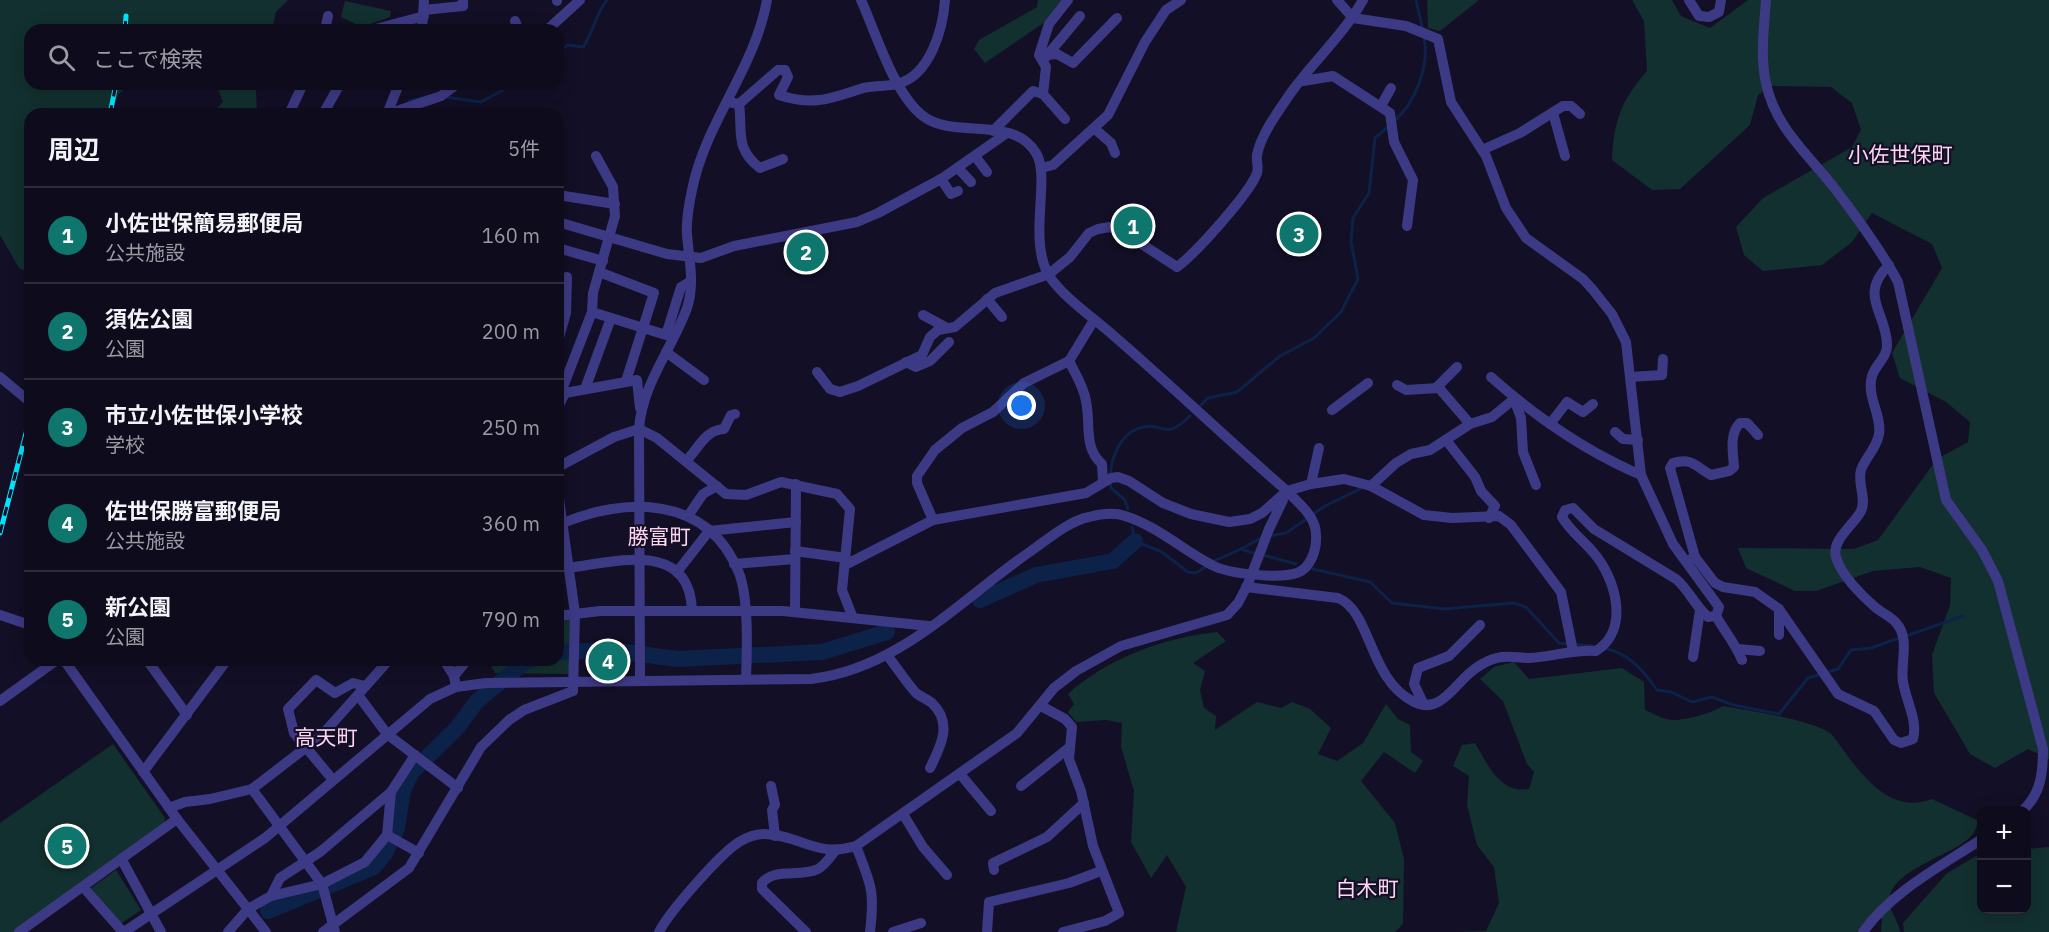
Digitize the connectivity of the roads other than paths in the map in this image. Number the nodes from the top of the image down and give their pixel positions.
1 (463, 0) edge
2 (580, 0) edge
3 (767, 0) edge
4 (861, 0) edge
5 (945, 0) edge
6 (1068, 0) edge
7 (1181, 0) edge
8 (1336, 0) edge
9 (1363, 0) edge
10 (1689, 0) edge
11 (1721, 0) edge
12 (1766, 0) edge
13 (424, 9) edge
14 (328, 16) dead end
15 (1080, 16) dead end
16 (1117, 18) dead end
17 (1353, 18) junction
18 (327, 24) edge
19 (387, 24) edge
20 (423, 24) edge
21 (554, 24) edge
22 (1045, 57) junction
23 (1303, 81) junction
24 (900, 84) junction
25 (1391, 88) dead end
26 (300, 90) edge
27 (337, 90) edge
28 (397, 90) edge
29 (449, 90) edge
30 (1043, 94) junction
31 (733, 103) junction
32 (1381, 106) junction
33 (292, 108) edge
34 (326, 108) edge
35 (389, 108) edge
36 (405, 108) edge
37 (1553, 113) junction
38 (1580, 114) dead end
39 (1065, 119) dead end
40 (1095, 129) junction
41 (993, 131) junction
42 (1007, 133) junction
43 (1482, 150) junction
44 (1115, 153) dead end
45 (596, 156) dead end
46 (975, 156) junction
47 (1565, 156) dead end
48 (783, 159) dead end
49 (958, 168) junction
50 (1041, 168) junction
51 (987, 172) dead end
52 (940, 179) junction
53 (971, 182) dead end
54 (958, 190) dead end
55 (564, 196) edge
56 (615, 204) junction
57 (1407, 226) dead end
58 (564, 227) edge
59 (610, 238) junction
60 (564, 250) edge
61 (690, 257) junction
62 (603, 261) junction
63 (1889, 265) junction
64 (599, 272) junction
65 (1049, 274) junction
66 (567, 277) dead end
67 (691, 281) junction
68 (987, 299) junction
69 (592, 312) junction
70 (923, 315) dead end
71 (1002, 317) dead end
72 (611, 318) junction
73 (564, 320) edge
74 (1094, 320) junction
75 (645, 328) junction
76 (947, 328) junction
77 (949, 342) dead end
78 (666, 351) junction
79 (1663, 359) dead end
80 (1069, 361) junction
81 (906, 362) junction
82 (1457, 367) dead end
83 (817, 372) dead end
84 (702, 375) dead end
85 (0, 377) edge
86 (1491, 377) dead end
87 (1630, 377) junction
88 (626, 381) junction
89 (1368, 383) dead end
90 (564, 384) edge
91 (1397, 385) dead end
92 (1436, 388) junction
93 (585, 389) junction
94 (564, 390) edge
95 (565, 393) joint
96 (24, 397) edge
97 (1514, 399) junction
98 (1593, 404) dead end
99 (1332, 410) dead end
100 (641, 411) junction
101 (735, 414) dead end
102 (1470, 424) junction
103 (1550, 424) junction
104 (639, 429) junction
105 (1615, 432) dead end
106 (1758, 435) dead end
107 (1446, 440) junction
108 (1638, 440) junction
109 (1319, 448) dead end
110 (1701, 458) dead end
111 (686, 461) junction
112 (564, 464) edge
113 (1641, 474) junction
114 (1714, 474) junction
115 (1106, 480) junction
116 (1311, 483) junction
117 (796, 484) junction
118 (1536, 484) dead end
119 (717, 486) junction
120 (1371, 486) junction
121 (1287, 491) junction
122 (640, 506) junction
123 (688, 516) junction
124 (1489, 518) junction
125 (933, 520) junction
126 (564, 522) edge
127 (796, 522) junction
128 (709, 531) junction
129 (564, 542) edge
130 (795, 555) junction
131 (640, 558) junction
132 (1691, 559) junction
133 (845, 562) junction
134 (734, 564) junction
135 (568, 568) junction
136 (677, 572) junction
137 (1247, 586) junction
138 (1779, 609) junction
139 (1700, 610) junction
140 (641, 611) junction
141 (692, 611) junction
142 (745, 611) junction
143 (795, 612) junction
144 (575, 613) junction
145 (0, 615) edge
146 (564, 615) edge
147 (1716, 616) junction
148 (853, 618) junction
149 (24, 623) edge
150 (929, 626) junction
151 (1480, 626) dead end
152 (1779, 635) dead end
153 (1738, 649) junction
154 (1573, 651) junction
155 (1760, 651) dead end
156 (887, 656) junction
157 (1693, 657) dead end
158 (1742, 660) dead end
159 (49, 666) edge
160 (68, 666) edge
161 (151, 666) edge
162 (223, 666) edge
163 (384, 666) edge
164 (447, 666) edge
165 (464, 666) edge
166 (746, 679) junction
167 (640, 680) junction
168 (575, 681) junction
169 (455, 682) junction
170 (361, 691) junction
171 (0, 701) edge
172 (1424, 705) junction
173 (1041, 706) junction
174 (187, 715) junction
175 (387, 734) junction
176 (1070, 747) junction
177 (308, 749) junction
178 (415, 755) junction
179 (930, 768) dead end
180 (143, 772) junction
181 (960, 774) junction
182 (333, 780) junction
183 (771, 786) dead end
184 (1021, 786) dead end
185 (458, 788) junction
186 (252, 789) junction
187 (391, 792) junction
188 (1084, 803) junction
189 (2026, 806) edge
190 (169, 808) junction
191 (991, 811) dead end
192 (903, 814) junction
193 (177, 819) junction
194 (280, 825) junction
195 (387, 835) junction
196 (775, 836) junction
197 (1977, 842) edge
198 (855, 846) junction
199 (836, 851) junction
200 (419, 852) junction
201 (122, 860) junction
202 (307, 861) junction
203 (218, 868) junction
204 (994, 870) dead end
205 (1101, 871) junction
206 (947, 874) dead end
207 (322, 884) junction
208 (84, 888) junction
209 (271, 896) junction
210 (248, 909) junction
211 (150, 915) junction
212 (921, 923) dead end
213 (335, 927) edge
214 (19, 932) edge
215 (123, 932) edge
216 (161, 932) edge
217 (228, 932) edge
218 (266, 932) edge
219 (323, 932) edge
220 (659, 932) edge
221 (806, 932) edge
222 (870, 932) edge
223 (893, 932) edge
224 (987, 932) edge
225 (1063, 932) edge
226 (1863, 932) edge

1 - 13 street
2 - 21 street
3 - 31 street
4 - 24 street
5 - 24 street
6 - 22 street
7 - 40 street
8 - 17 street
9 - 17 street
10 - 11 street
12 - 63 street
13 - 19 street
13 - 20 street
14 - 18 street
15 - 22 street
16 - 22 street
17 - 23 street
17 - 43 street
22 - 30 street
23 - 32 street
23 - 65 street
24 - 31 street
24 - 41 street
25 - 32 street
26 - 33 street
27 - 34 street
28 - 35 street
29 - 36 street
30 - 39 street
30 - 41 street
31 - 48 street
31 - 61 street
32 - 57 street
37 - 38 street
37 - 43 street
37 - 47 street
40 - 44 street
40 - 50 street
41 - 42 street
42 - 46 street
42 - 50 street
43 - 87 street
45 - 56 street
46 - 49 street
46 - 51 street
49 - 52 street
49 - 53 street
50 - 65 street
52 - 54 street
52 - 61 street
55 - 56 street
56 - 59 street
58 - 59 street
59 - 61 street
59 - 62 street
60 - 62 street
61 - 67 street
62 - 64 street
63 - 138 street
63 - 189 street
64 - 69 street
64 - 75 street
65 - 68 street
65 - 74 street
66 - 73 street
67 - 75 street
67 - 78 street
68 - 71 street
68 - 76 street
69 - 72 street
69 - 90 street
70 - 76 street
72 - 75 street
72 - 93 street
74 - 80 street
74 - 121 street
75 - 88 street
76 - 81 street
77 - 81 street
78 - 84 street
78 - 100 street
79 - 87 street
80 - 115 street
80 - 125 street
81 - 83 street
82 - 92 street
85 - 96 street
86 - 97 street
87 - 108 street
88 - 93 street
88 - 100 street
89 - 99 street
91 - 92 street
92 - 102 street
93 - 95 street
94 - 95 street
97 - 102 street
97 - 103 street
97 - 118 street
98 - 103 street
100 - 104 street
101 - 111 street
102 - 107 street
103 - 113 street
104 - 111 street
104 - 112 street
104 - 122 street
105 - 108 street
106 - 114 street
107 - 120 street
107 - 124 street
108 - 113 street
109 - 116 street
110 - 114 street
111 - 119 street
113 - 132 street
114 - 132 street
115 - 121 street
115 - 125 street
116 - 120 street
116 - 121 street
117 - 119 street
117 - 127 street
117 - 133 street
119 - 123 street
120 - 124 street
121 - 137 street, bridge
121 - 150 street
122 - 123 street
122 - 126 street
122 - 131 street
123 - 128 street
124 - 154 street
125 - 133 street
127 - 128 street
127 - 130 street
128 - 134 street
128 - 136 street
129 - 135 street
130 - 133 street
130 - 134 street
130 - 143 street
131 - 135 street
131 - 136 street
131 - 140 street
132 - 138 street
132 - 147 street
133 - 148 street
134 - 142 street
135 - 144 street
136 - 141 street
137 - 172 street
137 - 173 street
138 - 152 street
139 - 147 street
139 - 154 street
139 - 157 street
140 - 141 street
140 - 144 street
140 - 167 street
141 - 142 street
142 - 143 street
142 - 166 street
143 - 148 street
144 - 146 street
144 - 168 street
145 - 149 street
147 - 153 street
148 - 150 street
150 - 156 street
151 - 172 street
153 - 155 street
153 - 158 street
154 - 172 street
156 - 166 street
156 - 179 street
159 - 171 street
160 - 180 street
161 - 174 street
162 - 174 street
163 - 170 street
164 - 169 street
165 - 169 street
166 - 167 street
167 - 168 street
168 - 169 street
168 - 185 street
169 - 175 street
170 - 175 street
170 - 177 street
170 - 177 street
173 - 176 street
173 - 181 street
174 - 180 street
175 - 178 street
175 - 182 street
176 - 184 street
176 - 188 street
177 - 182 street
177 - 186 street
178 - 185 street
178 - 187 street
180 - 190 street
181 - 191 street
181 - 192 street
182 - 194 street
183 - 196 street
185 - 200 street
186 - 190 street
186 - 194 street
187 - 195 street
187 - 202 street
188 - 204 street
188 - 205 street
190 - 193 street
192 - 198 street
192 - 206 street
193 - 201 street
193 - 203 street
194 - 202 street
194 - 203 street
195 - 200 street
195 - 207 street
196 - 199 street
196 - 220 street
197 - 226 street
198 - 199 street
198 - 222 street
199 - 221 street
200 - 213 street
201 - 208 street
201 - 211 street
202 - 207 street
202 - 209 street
203 - 210 street
203 - 211 street
205 - 224 street
205 - 225 street
207 - 209 street
207 - 213 street
208 - 214 street
208 - 215 street
209 - 210 street
210 - 217 street
210 - 218 street
211 - 215 street
211 - 216 street
212 - 223 street
213 - 219 street

